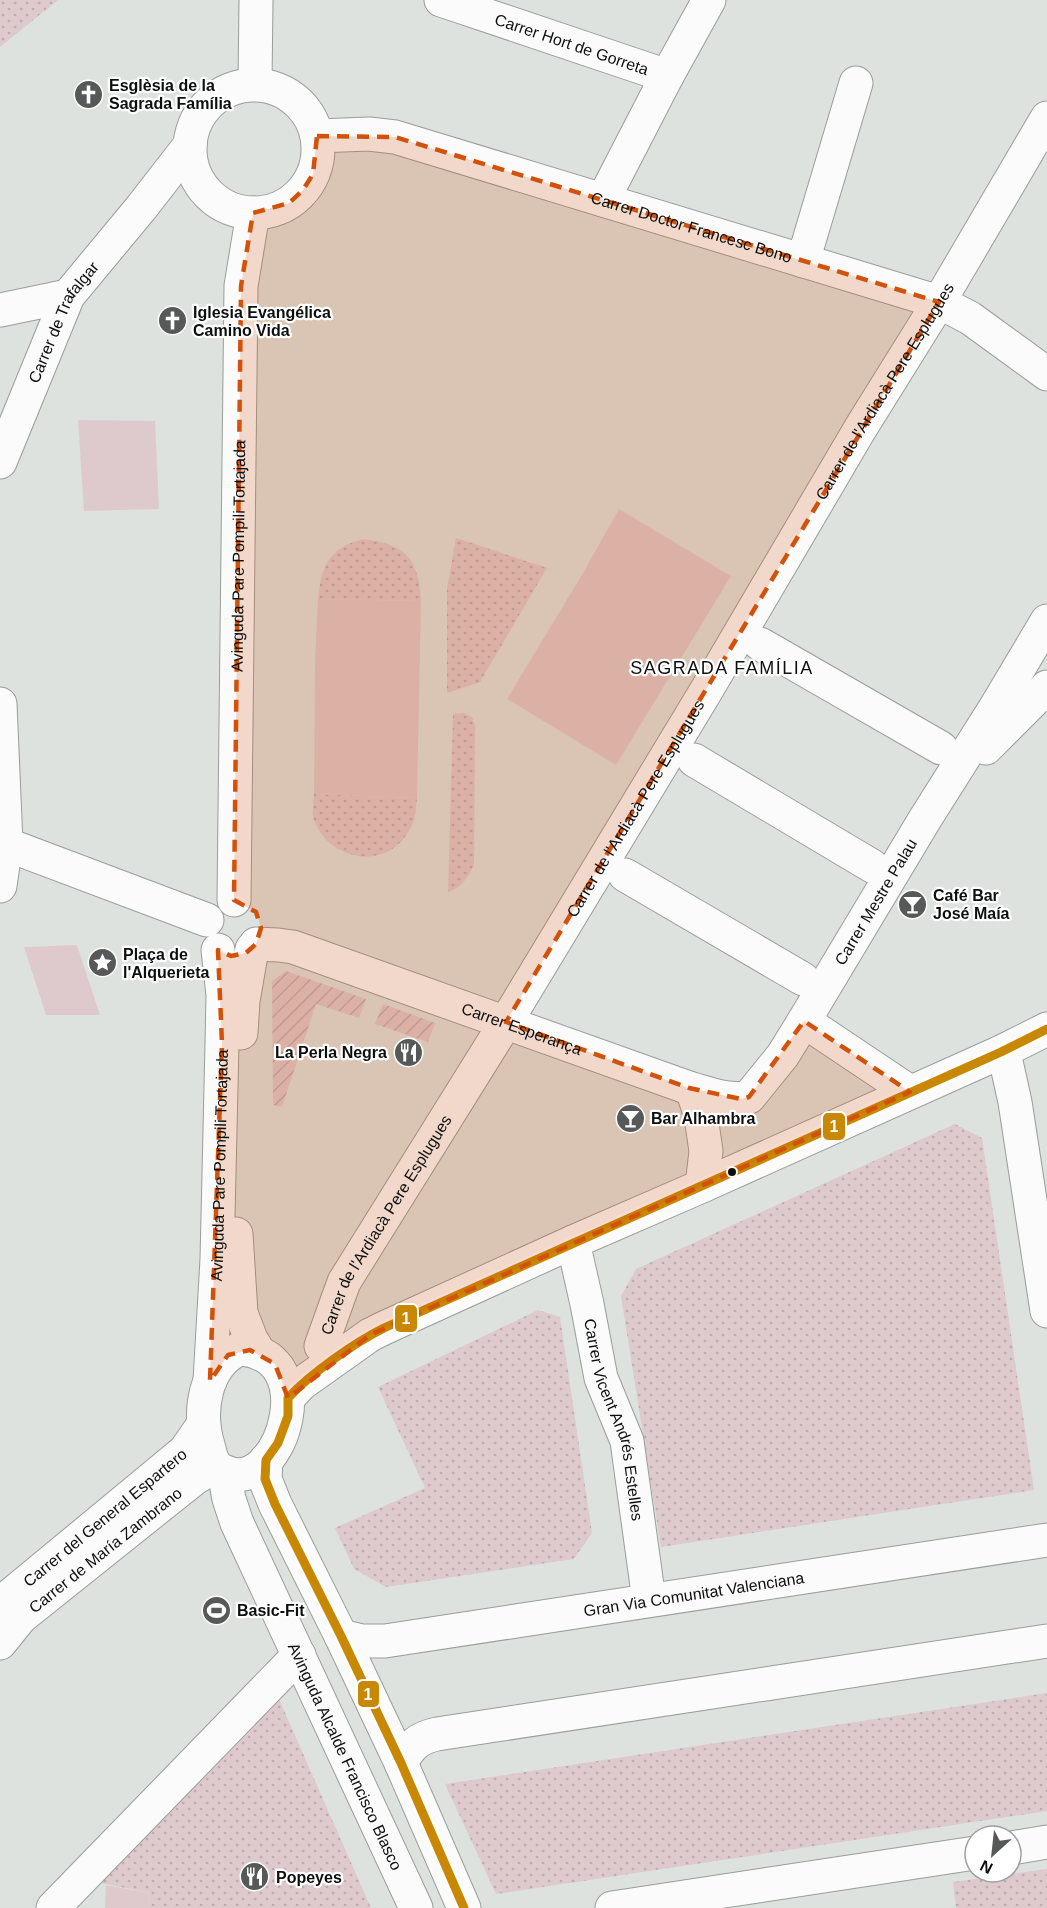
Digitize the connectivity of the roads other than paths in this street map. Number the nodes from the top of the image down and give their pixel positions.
1 (256, 0) edge
2 (441, 0) edge
3 (709, 0) edge
4 (668, 76) junction
5 (856, 83) dead end
6 (255, 84) junction
7 (1047, 118) edge
8 (317, 136) junction
9 (190, 145) junction
10 (198, 180) junction
11 (150, 197) junction
12 (603, 200) junction
13 (253, 213) junction
14 (803, 261) junction
15 (68, 296) junction
16 (939, 302) junction
17 (0, 310) edge
18 (1047, 374) edge
19 (0, 462) edge
20 (1047, 621) edge
21 (760, 644) dead end
22 (1047, 687) edge
23 (0, 704) edge
24 (941, 748) dead end
25 (694, 760) dead end
26 (948, 785) junction
27 (3, 843) edge
28 (872, 866) dead end
29 (625, 875) dead end
30 (0, 886) edge
31 (234, 900) junction
32 (207, 920) junction
33 (254, 947) junction
34 (218, 950) junction
35 (803, 979) dead end
36 (804, 1021) junction
37 (506, 1022) junction
38 (1047, 1029) edge
39 (1001, 1052) junction
40 (692, 1089) junction
41 (910, 1092) junction
42 (702, 1186) junction
43 (573, 1242) junction
44 (1047, 1311) edge
45 (370, 1335) junction
46 (321, 1346) junction
47 (265, 1356) junction
48 (210, 1381) junction
49 (288, 1398) junction
50 (203, 1425) junction
51 (266, 1460) junction
52 (221, 1470) junction
53 (1047, 1540) edge
54 (649, 1600) junction
55 (0, 1604) edge
56 (341, 1636) junction
57 (1047, 1641) edge
58 (0, 1643) edge
59 (299, 1655) junction
60 (401, 1763) junction
61 (1047, 1842) edge
62 (1023, 1846) edge
63 (963, 1855) edge
64 (53, 1908) edge
65 (416, 1908) edge
66 (464, 1908) edge
67 (612, 1908) edge

1 - 6 street
2 - 4 street, Carrer Hort de Gorreta
3 - 4 street
4 - 12 street
5 - 14 street
6 - 8 street
6 - 9 street
7 - 16 street, Carrer de l'Ardiacà Pere Esplugues
8 - 12 street, Carrer Doctor Francesc Bono
8 - 13 street
9 - 10 street
9 - 11 street, Carrer de Trafalgar
10 - 11 street, Carrer de Trafalgar
10 - 13 street
11 - 15 street, Carrer de Trafalgar
12 - 14 street, Carrer Doctor Francesc Bono
13 - 31 street, Avinguda Pare Pompili Tortajada
14 - 16 street, Carrer Doctor Francesc Bono
15 - 17 street
15 - 19 street, Carrer de Trafalgar
16 - 18 street, Carrer Doctor Francesc Bono
16 - 37 street, Carrer de l'Ardiacà Pere Esplugues
20 - 26 street
21 - 24 street
22 - 26 street
23 - 27 street
25 - 28 street
26 - 36 street, Carrer Mestre Palau
27 - 30 street
27 - 32 street
29 - 35 street
31 - 32 street
31 - 33 street
32 - 34 street
33 - 34 street
33 - 37 street, Carrer Esperança
33 - 47 street, Avinguda Pare Pompili Tortajada
34 - 48 street, Avinguda Pare Pompili Tortajada
36 - 40 street, Carrer Mestre Palau
36 - 41 street
37 - 40 street, Carrer Esperança
37 - 46 street, Carrer de l'Ardiacà Pere Esplugues
38 - 39 street
39 - 41 street
39 - 44 street
40 - 42 street
41 - 42 street
42 - 43 street
43 - 45 street
43 - 54 street, Carrer Vicent Andrés Estelles
45 - 46 street
45 - 49 street
46 - 47 street
47 - 48 street
47 - 49 street
48 - 50 street
49 - 51 street
50 - 52 street
50 - 55 street, Carrer del General Espartero
51 - 52 street
51 - 56 street
52 - 58 street, Carrer de María Zambrano
52 - 59 street, Avinguda Alcalde Francisco Blasco
53 - 54 street, Gran Via Comunitat Valenciana
54 - 56 street, Gran Via Comunitat Valenciana
56 - 60 street
57 - 60 street
59 - 64 street
59 - 65 street, Avinguda Alcalde Francisco Blasco
60 - 66 street
61 - 62 street
63 - 67 street

